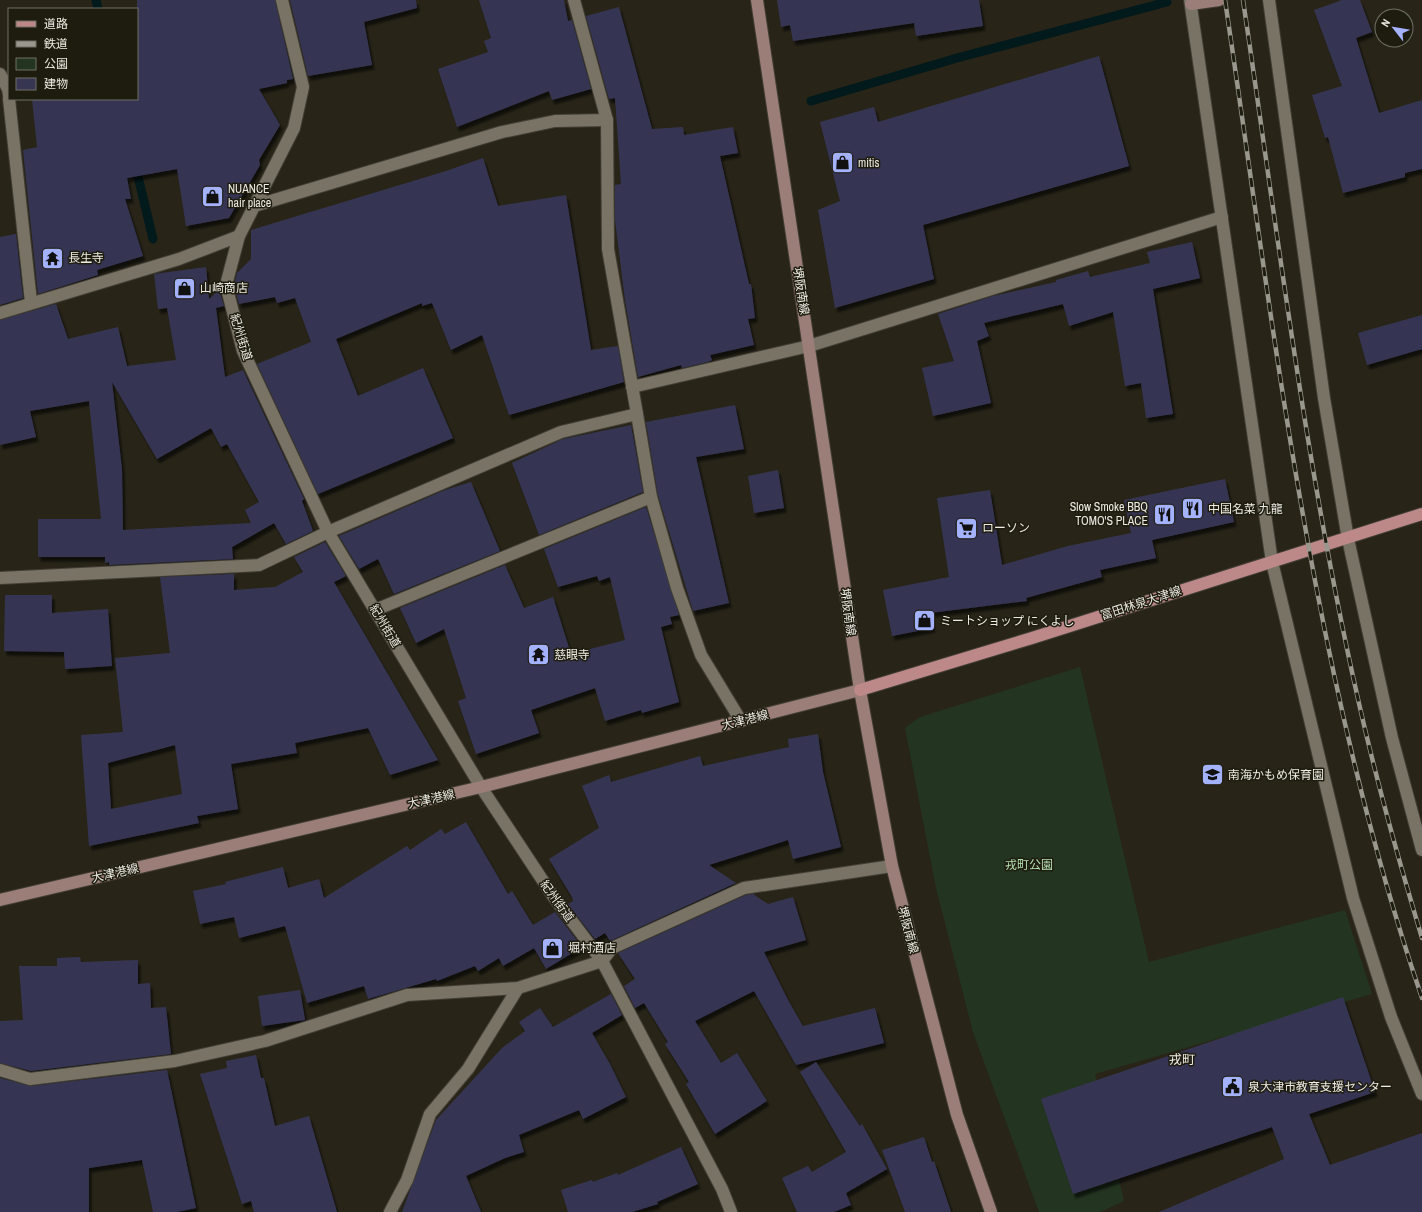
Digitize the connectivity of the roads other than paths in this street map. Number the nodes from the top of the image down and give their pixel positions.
1 (282, 0) edge
2 (574, 0) edge
3 (757, 0) edge
4 (1219, 0) edge
5 (1269, 0) edge
6 (1191, 2) edge
7 (0, 74) edge
8 (8, 89) edge
9 (9, 100) edge
10 (607, 120) junction
11 (254, 206) junction
12 (1222, 217) junction
13 (239, 236) junction
14 (31, 302) junction
15 (0, 313) edge
16 (809, 346) junction
17 (632, 388) junction
18 (637, 414) junction
19 (651, 497) junction
20 (1422, 514) edge
21 (328, 532) junction
22 (1348, 539) junction
23 (1272, 562) junction
24 (0, 578) edge
25 (375, 610) junction
26 (860, 690) junction
27 (741, 721) junction
28 (481, 787) junction
29 (1422, 850) edge
30 (892, 866) junction
31 (0, 900) edge
32 (602, 961) junction
33 (518, 988) junction
34 (0, 1070) edge
35 (1422, 1094) edge
36 (390, 1212) edge
37 (731, 1212) edge
38 (991, 1212) edge

1 - 11 street, 紀州街道
2 - 10 street
3 - 16 main road, 堺阪南線
4 - 6 main road
5 - 22 street
6 - 12 street
7 - 8 street
9 - 14 street
10 - 11 street
10 - 17 street
11 - 13 street, 紀州街道
12 - 16 street
12 - 23 street
13 - 14 street
13 - 21 street, 紀州街道
14 - 15 street
16 - 17 street
16 - 26 main road, 堺阪南線
17 - 18 street
18 - 19 street
18 - 21 street
19 - 25 street
19 - 27 street
20 - 22 main road, 富田林泉大津線
21 - 24 street
21 - 25 street, 紀州街道
22 - 23 main road, 富田林泉大津線
22 - 29 street
23 - 26 main road, 富田林泉大津線
23 - 35 street
25 - 28 street, 紀州街道
26 - 27 main road, 大津港線
26 - 30 main road, 堺阪南線
27 - 28 main road, 大津港線
28 - 31 main road, 大津港線
28 - 32 street, 紀州街道
30 - 32 street
30 - 38 main road, 堺阪南線
32 - 33 street
32 - 37 street, 紀州街道
33 - 34 street
33 - 36 street

